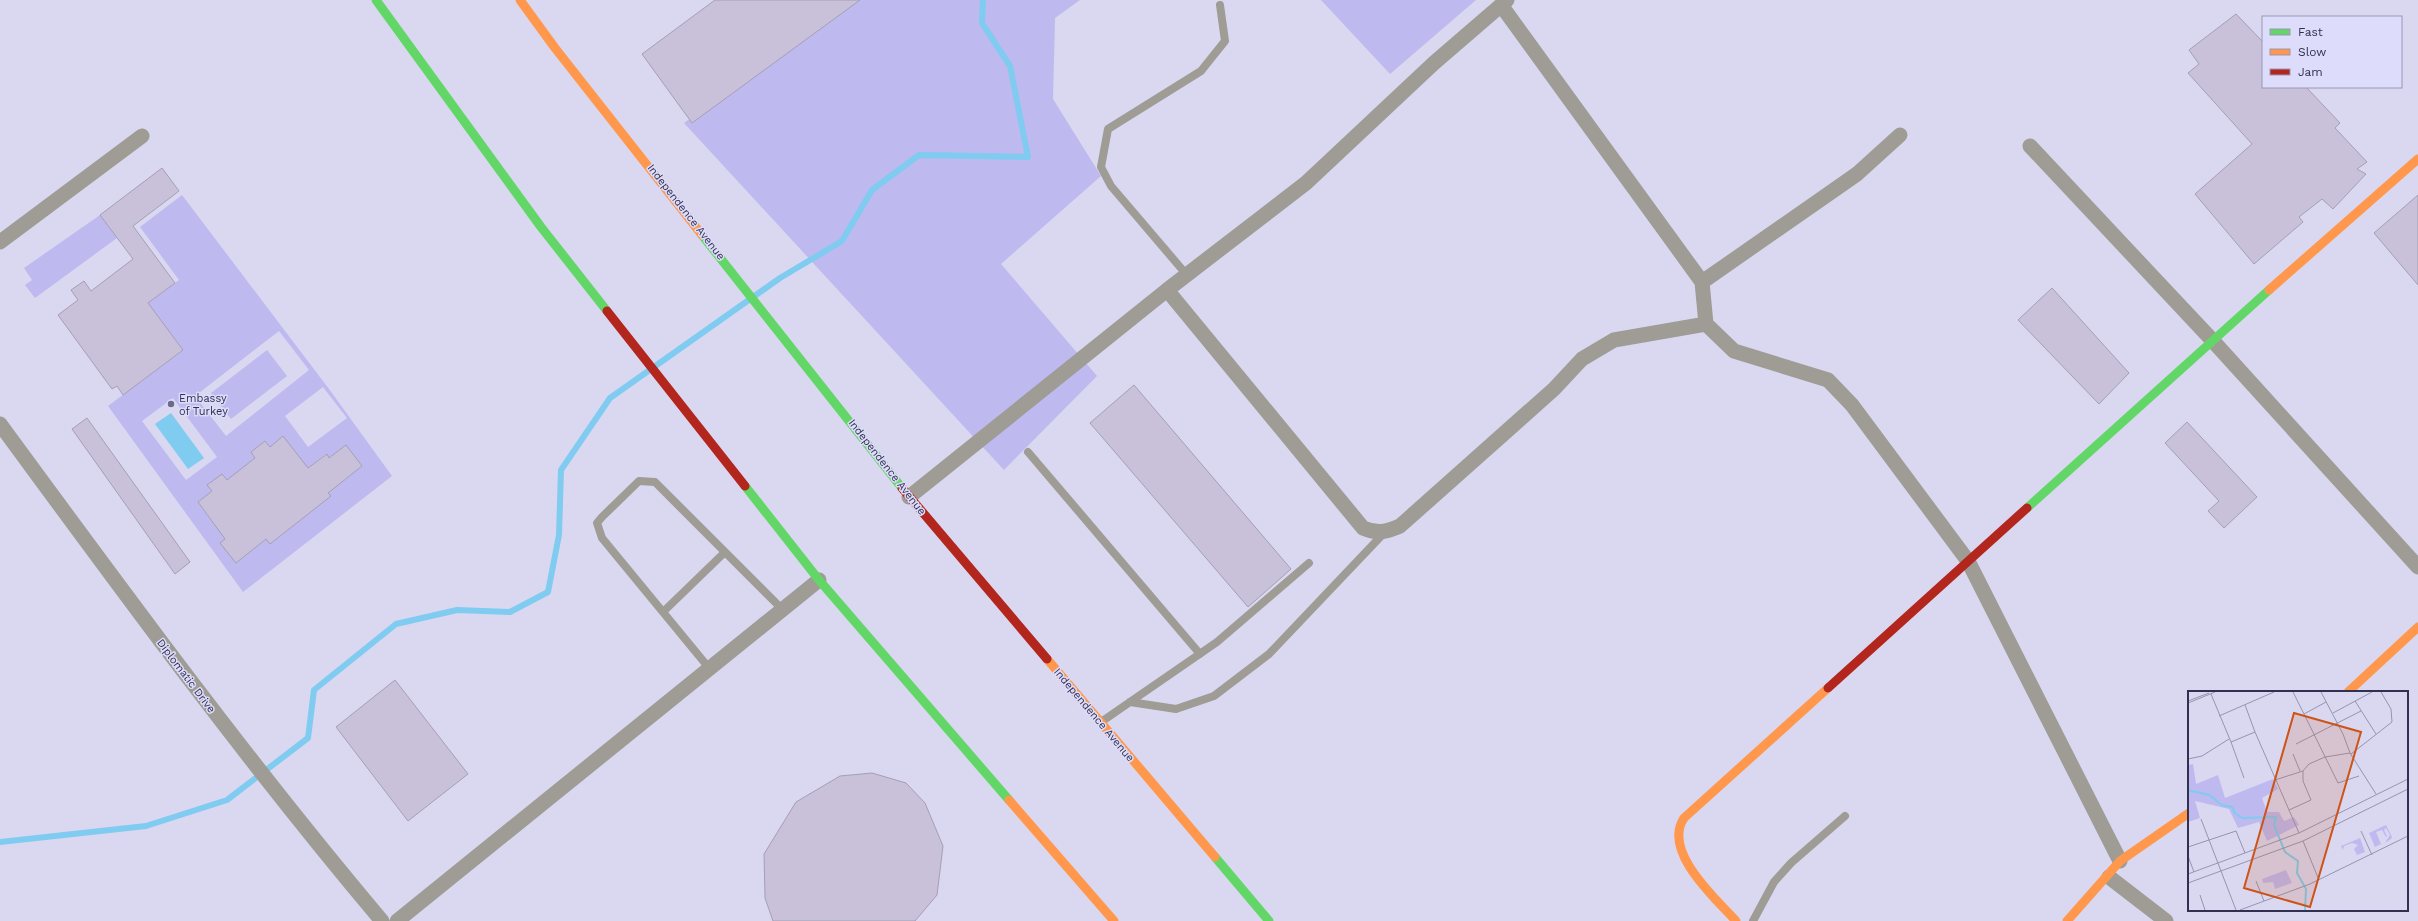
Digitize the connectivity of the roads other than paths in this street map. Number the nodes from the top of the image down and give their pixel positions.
1 (376, 0) edge
2 (520, 0) edge
3 (1504, 2) edge
4 (1220, 5) dead end
5 (1900, 135) dead end
6 (142, 136) dead end
7 (2030, 146) dead end
8 (2418, 159) edge
9 (0, 242) edge
10 (1186, 274) junction
11 (1702, 282) junction
12 (1167, 290) junction
13 (1706, 324) junction
14 (2213, 341) junction
15 (0, 424) edge
16 (1028, 452) dead end
17 (909, 497) junction
18 (1385, 532) junction
19 (725, 552) junction
20 (1968, 561) junction
21 (1309, 563) dead end
22 (2418, 567) edge
23 (819, 580) junction
24 (782, 609) junction
25 (663, 612) junction
26 (2418, 627) edge
27 (1200, 654) junction
28 (710, 668) junction
29 (2349, 691) edge
30 (1130, 702) junction
31 (1101, 723) junction
32 (2188, 814) edge
33 (1845, 816) dead end
34 (2120, 862) junction
35 (2109, 877) junction
36 (382, 921) edge
37 (397, 921) edge
38 (1114, 921) edge
39 (1269, 921) edge
40 (1736, 921) edge
41 (1753, 921) edge
42 (2068, 921) edge
43 (2166, 921) edge

1 - 23 main road
2 - 17 main road, Independence Avenue
3 - 10 street
3 - 11 street
4 - 10 lane
5 - 11 street
6 - 9 street
7 - 14 street
8 - 14 main road
10 - 12 street
11 - 13 street
12 - 17 street
12 - 18 street
13 - 18 street
13 - 20 street
14 - 20 main road
14 - 22 street
15 - 36 street, Diplomatic Drive
16 - 27 lane
17 - 31 main road, Independence Avenue
18 - 30 lane
19 - 24 lane
19 - 25 lane
19 - 25 lane
20 - 34 street
20 - 40 main road
21 - 27 lane
23 - 24 street
23 - 38 main road
24 - 28 street
25 - 28 lane
26 - 29 main road
27 - 30 lane
28 - 37 street
30 - 31 lane
31 - 39 main road, Independence Avenue
32 - 34 main road
33 - 41 lane
34 - 35 main road
35 - 42 main road
35 - 43 street

